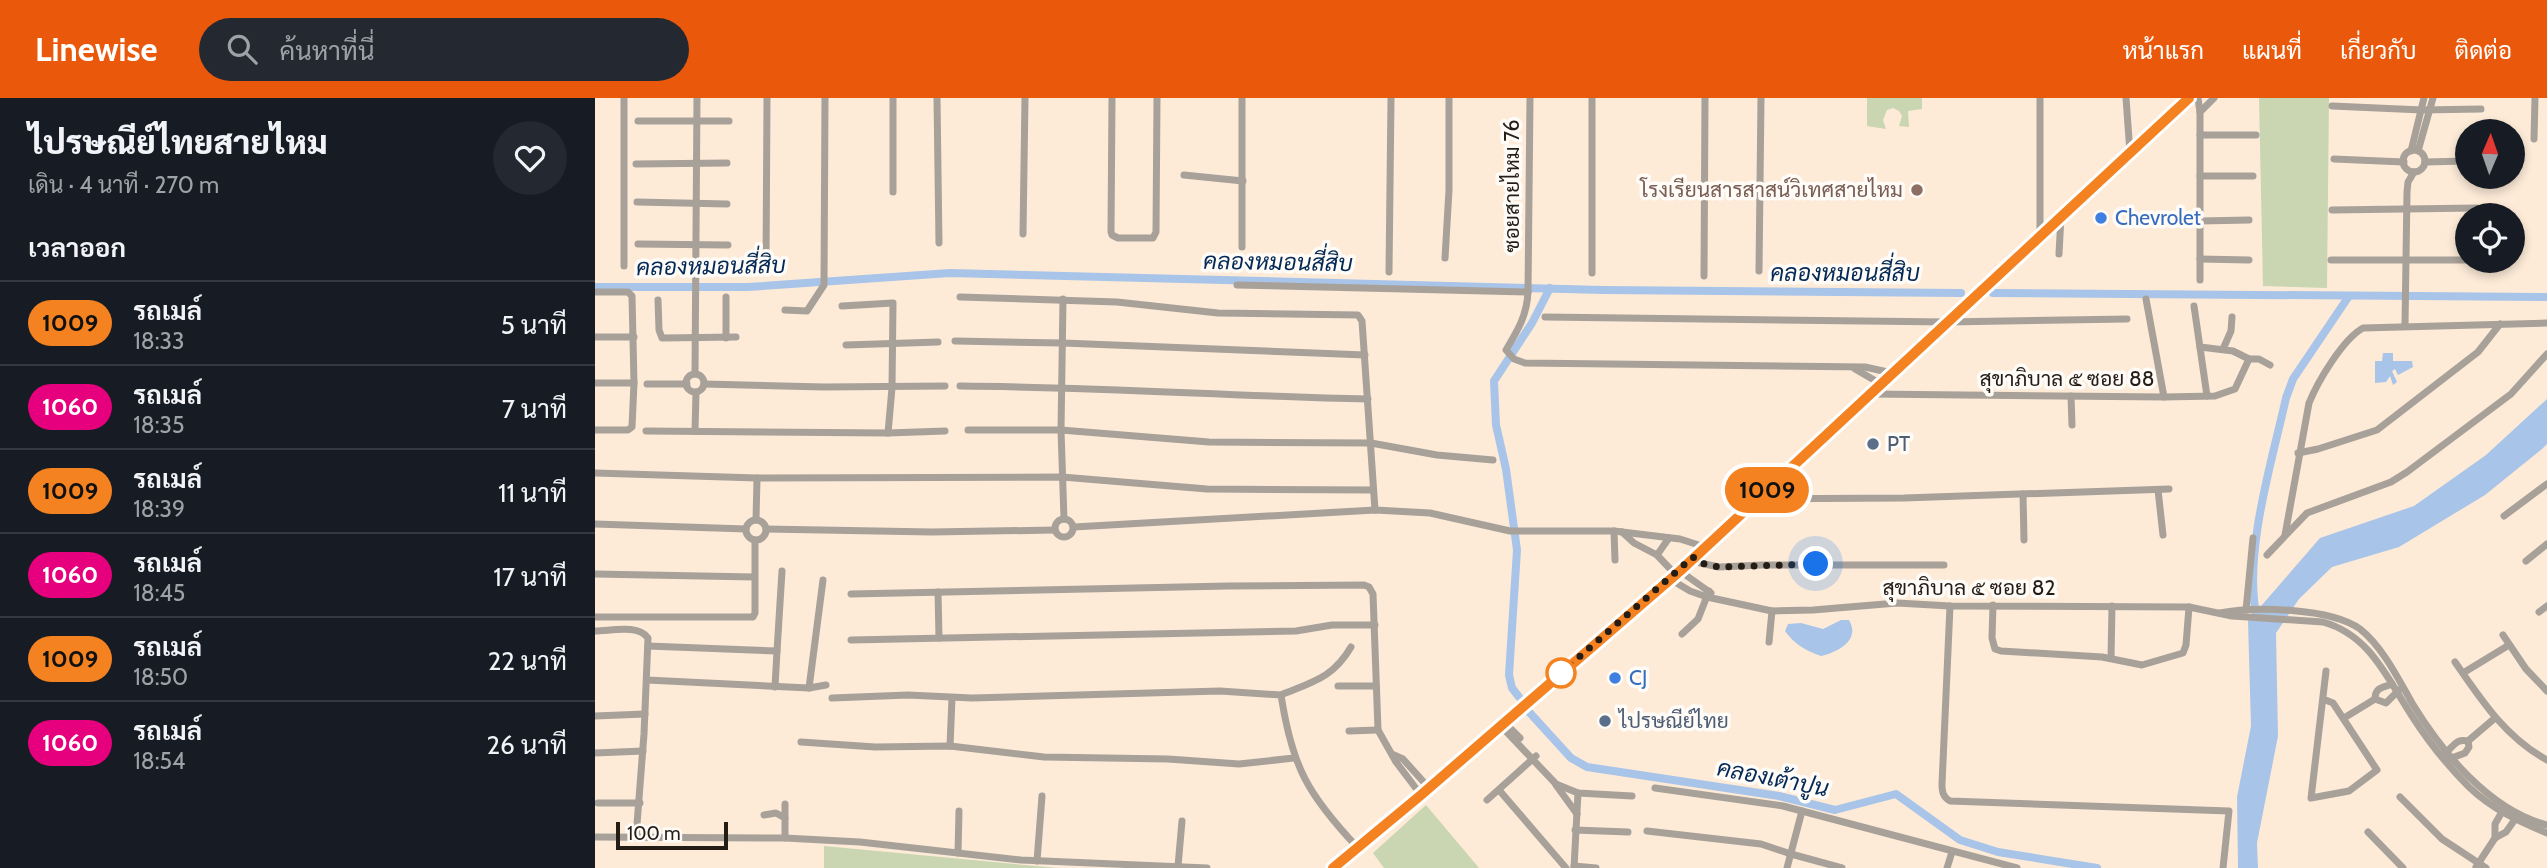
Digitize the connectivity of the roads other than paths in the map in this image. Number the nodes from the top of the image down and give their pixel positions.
1 (624, 98) edge
2 (697, 98) edge
3 (767, 98) edge
4 (825, 98) edge
5 (893, 98) edge
6 (937, 98) edge
7 (1025, 98) edge
8 (1111, 98) edge
9 (1157, 98) edge
10 (1242, 98) edge
11 (1391, 98) edge
12 (1449, 98) edge
13 (1530, 98) edge
14 (1592, 98) edge
15 (1705, 98) edge
16 (1761, 98) edge
17 (2040, 98) edge
18 (2126, 98) edge
19 (2189, 98) edge
20 (2198, 98) edge
21 (2214, 98) edge
22 (2424, 98) edge
23 (2433, 98) edge
24 (2535, 98) edge
25 (2332, 106) dead end
26 (2481, 109) dead end
27 (2427, 110) junction
28 (2200, 112) junction
29 (697, 120) junction
30 (638, 121) dead end
31 (730, 121) dead end
32 (2200, 135) junction
33 (2256, 135) dead end
34 (2534, 139) dead end
35 (2415, 151) junction
36 (2130, 153) junction
37 (2334, 159) dead end
38 (2455, 161) edge
39 (2404, 162) junction
40 (2425, 162) junction
41 (696, 163) junction
42 (727, 163) dead end
43 (636, 164) dead end
44 (2414, 172) junction
45 (1184, 175) dead end
46 (2200, 176) junction
47 (2253, 176) dead end
48 (1243, 181) junction
49 (893, 192) dead end
50 (637, 202) dead end
51 (696, 204) junction
52 (727, 204) dead end
53 (2455, 208) edge
54 (2406, 209) junction
55 (2332, 210) dead end
56 (2060, 216) junction
57 (2249, 220) dead end
58 (2200, 221) junction
59 (1023, 234) dead end
60 (2040, 235) junction
61 (939, 243) dead end
62 (638, 244) dead end
63 (695, 244) junction
64 (728, 245) dead end
65 (1243, 247) dead end
66 (2059, 254) dead end
67 (1445, 258) dead end
68 (2200, 259) junction
69 (2249, 260) dead end
70 (2331, 260) dead end
71 (2455, 260) edge
72 (2406, 261) junction
73 (624, 266) dead end
74 (766, 266) dead end
75 (1759, 271) dead end
76 (1389, 272) dead end
77 (1592, 273) dead end
78 (1704, 276) dead end
79 (2200, 280) dead end
80 (1237, 285) dead end
81 (1528, 290) junction
82 (595, 292) edge
83 (960, 297) dead end
84 (726, 298) dead end
85 (1063, 299) junction
86 (2146, 299) dead end
87 (658, 300) dead end
88 (842, 306) dead end
89 (2194, 306) dead end
90 (785, 310) dead end
91 (1545, 317) dead end
92 (2232, 317) dead end
93 (2127, 319) dead end
94 (1948, 321) junction
95 (2547, 323) edge
96 (2500, 324) junction
97 (2405, 325) junction
98 (595, 337) edge
99 (634, 337) junction
100 (736, 337) dead end
101 (726, 338) junction
102 (695, 339) junction
103 (955, 341) dead end
104 (938, 342) dead end
105 (1063, 343) junction
106 (892, 344) junction
107 (846, 345) dead end
108 (2200, 346) junction
109 (2223, 349) junction
110 (2547, 354) edge
111 (1364, 355) junction
112 (2249, 359) junction
113 (2270, 365) dead end
114 (1851, 368) junction
115 (1892, 373) junction
116 (695, 374) junction
117 (595, 383) edge
118 (634, 383) junction
119 (647, 384) dead end
120 (687, 384) junction
121 (704, 384) junction
122 (1881, 384) junction
123 (945, 386) dead end
124 (960, 386) dead end
125 (1061, 387) junction
126 (893, 388) junction
127 (696, 392) junction
128 (1869, 394) junction
129 (2071, 396) junction
130 (2207, 396) junction
131 (2164, 397) junction
132 (1368, 400) junction
133 (2072, 425) dead end
134 (595, 429) edge
135 (968, 430) dead end
136 (1061, 430) junction
137 (646, 431) dead end
138 (695, 431) junction
139 (945, 431) dead end
140 (888, 433) junction
141 (1371, 443) junction
142 (2298, 453) junction
143 (1493, 460) dead end
144 (595, 473) edge
145 (1062, 477) junction
146 (757, 478) junction
147 (2547, 484) edge
148 (2169, 489) dead end
149 (1373, 490) junction
150 (2158, 490) junction
151 (2023, 494) junction
152 (1757, 499) junction
153 (2291, 506) junction
154 (1375, 510) junction
155 (2307, 513) junction
156 (2504, 516) dead end
157 (1064, 519) junction
158 (756, 520) junction
159 (595, 524) edge
160 (1074, 527) junction
161 (746, 529) junction
162 (766, 529) junction
163 (1055, 530) junction
164 (1618, 531) junction
165 (2162, 535) dead end
166 (2285, 535) junction
167 (1669, 538) junction
168 (2253, 538) dead end
169 (755, 540) junction
170 (2024, 540) dead end
171 (2547, 544) edge
172 (1705, 547) junction
173 (1657, 555) junction
174 (2267, 555) dead end
175 (1693, 557) junction
176 (1615, 560) dead end
177 (2526, 561) dead end
178 (1944, 565) dead end
179 (782, 571) dead end
180 (595, 573) edge
181 (1675, 575) junction
182 (754, 577) junction
183 (823, 579) dead end
184 (937, 592) junction
185 (851, 594) dead end
186 (1708, 594) junction
187 (1993, 605) junction
188 (1950, 606) junction
189 (2112, 606) junction
190 (2547, 606) edge
191 (2189, 607) junction
192 (1772, 611) junction
193 (2246, 612) junction
194 (2539, 612) dead end
195 (595, 617) edge
196 (1375, 625) junction
197 (595, 631) edge
198 (1682, 634) dead end
199 (2503, 635) dead end
200 (939, 638) junction
201 (851, 640) dead end
202 (1769, 642) dead end
203 (2509, 645) junction
204 (648, 646) junction
205 (1351, 647) dead end
206 (777, 651) junction
207 (2111, 658) junction
208 (2455, 662) dead end
209 (2326, 671) dead end
210 (2463, 673) junction
211 (647, 680) junction
212 (826, 685) dead end
213 (1338, 686) dead end
214 (1376, 686) junction
215 (2397, 686) junction
216 (775, 687) junction
217 (809, 688) junction
218 (2547, 691) edge
219 (1281, 695) junction
220 (832, 698) dead end
221 (952, 698) junction
222 (2323, 699) junction
223 (2375, 699) junction
224 (645, 714) junction
225 (595, 716) edge
226 (2344, 718) junction
227 (2495, 718) junction
228 (1503, 724) junction
229 (1378, 730) junction
230 (1349, 731) dead end
231 (2468, 741) junction
232 (801, 742) dead end
233 (950, 746) junction
234 (643, 751) junction
235 (595, 753) edge
236 (2447, 756) junction
237 (2546, 757) edge
238 (1294, 758) junction
239 (1535, 760) junction
240 (1556, 784) junction
241 (1655, 788) dead end
242 (1499, 790) junction
243 (1425, 792) junction
244 (1578, 793) junction
245 (1042, 796) dead end
246 (1632, 796) dead end
247 (2400, 797) dead end
248 (1487, 800) dead end
249 (598, 803) dead end
250 (640, 803) junction
251 (785, 804) dead end
252 (2503, 809) junction
253 (959, 811) dead end
254 (1802, 811) junction
255 (1577, 814) junction
256 (764, 815) dead end
257 (2517, 817) junction
258 (785, 818) junction
259 (1182, 821) dead end
260 (2547, 824) edge
261 (1576, 830) junction
262 (1647, 831) dead end
263 (1628, 832) dead end
264 (2368, 832) dead end
265 (2547, 833) edge
266 (595, 837) edge
267 (636, 837) junction
268 (785, 838) junction
269 (2495, 838) junction
270 (1358, 848) junction
271 (1952, 852) junction
272 (958, 853) junction
273 (1791, 854) junction
274 (1037, 861) junction
275 (1178, 866) edge
276 (1571, 867) edge
277 (2480, 867) edge
278 (1207, 868) edge
279 (1333, 868) edge
280 (1596, 868) edge
281 (1787, 868) edge
282 (1842, 868) edge
283 (1947, 868) edge
284 (2017, 868) edge
285 (2223, 868) edge
286 (2403, 868) edge

1 - 73 street
2 - 29 street
3 - 74 street
4 - 90 street
5 - 49 street
6 - 61 street
7 - 59 street
8 - 9 street
10 - 48 street
11 - 76 street
12 - 67 street
13 - 81 street, ซอยสายไหม 76
14 - 77 street
15 - 78 street
16 - 75 street
17 - 60 street
18 - 36 street
19 - 36 main road
20 - 28 street
21 - 28 street
22 - 27 street
23 - 27 street
24 - 34 street
25 - 27 street
26 - 27 street
27 - 35 street
28 - 32 street
29 - 30 street
29 - 31 street
29 - 41 street
32 - 33 street
32 - 46 street
35 - 39 street
35 - 40 street
36 - 56 main road
37 - 39 street
38 - 40 street
39 - 44 street
40 - 44 street
41 - 42 street
41 - 43 street
41 - 51 street
44 - 54 street
45 - 48 street
46 - 47 street
46 - 58 street
48 - 65 street
50 - 51 street
51 - 52 street
51 - 63 street
53 - 54 street
54 - 55 street
54 - 72 street
56 - 60 main road
56 - 66 street
57 - 58 street
58 - 68 street
60 - 94 main road
62 - 63 street
63 - 64 street
63 - 102 street
68 - 69 street
68 - 79 street
70 - 72 street
71 - 72 street
72 - 97 street
80 - 81 street
81 - 114 street, ซอยสายไหม 76
82 - 99 street
83 - 85 street
84 - 101 street
85 - 105 street
85 - 111 street
86 - 131 street, สุขาภิบาล ๕ ซอย 88
87 - 102 street
88 - 106 street
89 - 108 street
91 - 94 street
92 - 109 street
93 - 94 street
94 - 115 main road
95 - 96 street
96 - 97 street
96 - 142 street
97 - 142 street
98 - 99 street
99 - 118 street
100 - 101 street
101 - 102 street
102 - 116 street
103 - 105 street
104 - 106 street
105 - 111 street
105 - 125 street
106 - 107 street
106 - 126 street
108 - 109 street
108 - 130 street
109 - 112 street
110 - 155 street
111 - 132 street
112 - 113 street
112 - 130 street
114 - 115 street
114 - 122 street
115 - 122 main road
116 - 120 street
116 - 121 street
117 - 118 street
118 - 134 street
119 - 120 street
120 - 127 street
121 - 126 street
121 - 127 street
122 - 128 main road
123 - 126 street
124 - 125 street
125 - 132 street
125 - 136 street
126 - 140 street
127 - 138 street
128 - 129 street, สุขาภิบาล ๕ ซอย 88
128 - 152 main road
129 - 131 street, สุขาภิบาล ๕ ซอย 88
129 - 133 street
130 - 131 street
132 - 141 street
135 - 136 street
136 - 141 street
136 - 145 street
137 - 138 street
138 - 140 street
139 - 140 street
141 - 143 street
141 - 149 street
142 - 153 street
144 - 146 street
145 - 146 street
145 - 149 street
145 - 157 street
146 - 158 street
147 - 156 street
148 - 150 street
149 - 154 street
150 - 151 street
150 - 165 street
151 - 152 street
151 - 170 street
152 - 172 main road
153 - 155 street
153 - 166 street
154 - 160 street
154 - 164 street
155 - 166 street
157 - 160 street
157 - 163 street
158 - 161 street
158 - 162 street
159 - 161 street
160 - 163 street
161 - 169 street
162 - 163 street
162 - 169 street
164 - 167 street
164 - 173 street
164 - 176 street
166 - 174 street
167 - 172 street
167 - 173 street
168 - 193 street
169 - 182 street
171 - 177 street
172 - 175 main road
173 - 181 street
175 - 178 street
175 - 181 main road
179 - 206 street
180 - 182 street
181 - 186 street, สุขาภิบาล ๕ ซอย 82
181 - 186 street, สุขาภิบาล ๕ ซอย 82
181 - 228 main road
182 - 195 street
183 - 217 street
184 - 185 street
184 - 196 street
184 - 200 street
186 - 192 street, สุขาภิบาล ๕ ซอย 82
186 - 198 street
187 - 188 street, สุขาภิบาล ๕ ซอย 82
187 - 189 street, สุขาภิบาล ๕ ซอย 82
187 - 207 street
188 - 192 street, สุขาภิบาล ๕ ซอย 82
188 - 285 street
189 - 191 street, สุขาภิบาล ๕ ซอย 82
189 - 207 street
190 - 194 street
191 - 193 street, สุขาภิบาล ๕ ซอย 82
191 - 207 street
192 - 202 street
193 - 215 street, สุขาภิบาล ๕ ซอย 82
193 - 215 street, สุขาภิบาล ๕ ซอย 82
196 - 200 street
196 - 214 street
197 - 204 street
199 - 203 street
200 - 201 street
203 - 210 street
203 - 218 street
204 - 206 street
204 - 211 street
205 - 219 street
206 - 216 street
208 - 210 street
209 - 222 street
210 - 227 street
211 - 216 street
211 - 224 street
212 - 217 street
213 - 214 street
214 - 229 street
215 - 223 street
215 - 223 street
215 - 236 street, สุขาภิบาล ๕ ซอย 82
216 - 217 street
219 - 221 street
219 - 238 street
220 - 221 street
221 - 233 street
222 - 226 street
222 - 226 street
223 - 226 street
224 - 225 street
224 - 234 street
227 - 231 street
227 - 237 street
228 - 239 street
228 - 243 main road
229 - 230 street
229 - 243 street
231 - 236 street
231 - 236 street
232 - 233 street
233 - 238 street
234 - 235 street
234 - 250 street
236 - 252 street, สุขาภิบาล ๕ ซอย 82
238 - 270 street
239 - 240 street
239 - 242 street
240 - 244 street
240 - 255 street
241 - 254 street
242 - 248 street
242 - 276 street
243 - 270 main road
244 - 246 street
244 - 255 street
245 - 274 street
247 - 277 street
249 - 250 street
250 - 267 street
251 - 258 street
252 - 257 street, สุขาภิบาล ๕ ซอย 82
252 - 269 street
253 - 272 street
254 - 271 street
254 - 273 street
255 - 261 street
256 - 258 street
257 - 260 street, สุขาภิบาล ๕ ซอย 82
257 - 265 street, สุขาภิบาล ๕ ซอย 82
257 - 269 street
258 - 268 street
259 - 275 street
261 - 263 street
261 - 276 street
262 - 273 street
264 - 286 street
266 - 267 street
267 - 268 street
268 - 272 street
269 - 277 street
270 - 279 main road
271 - 283 street
271 - 284 street
272 - 274 street
273 - 281 street
273 - 282 street
274 - 275 street
275 - 278 street
276 - 280 street

